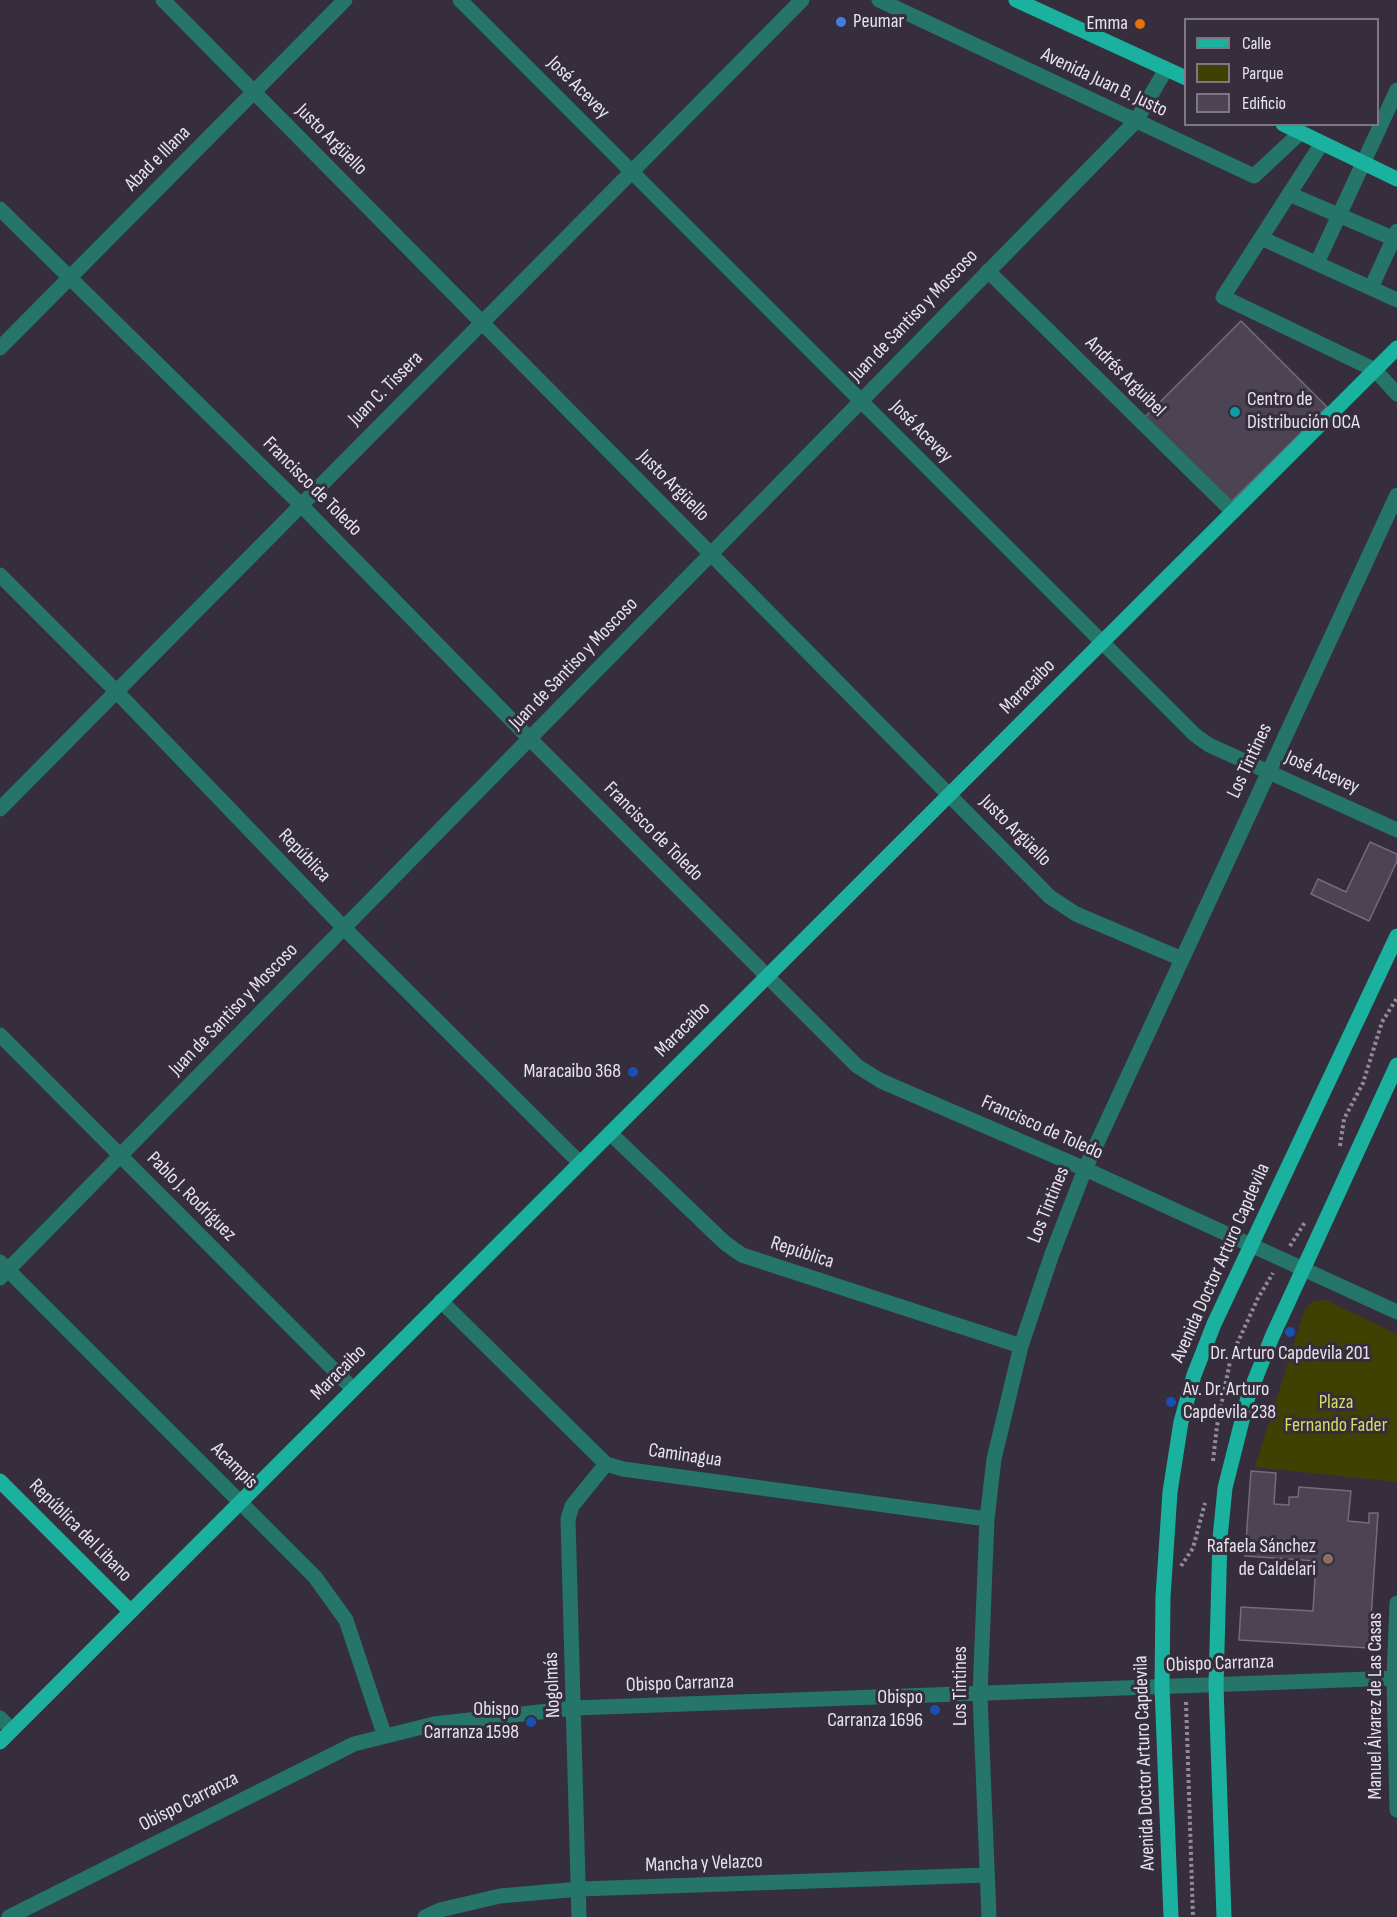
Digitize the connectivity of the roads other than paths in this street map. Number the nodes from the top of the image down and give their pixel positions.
1 (163, 0) edge
2 (345, 0) edge
3 (460, 0) edge
4 (802, 0) edge
5 (879, 0) edge
6 (1016, 0) edge
7 (1036, 4) edge
8 (1166, 69) junction
9 (1184, 78) edge
10 (1397, 90) edge
11 (254, 92) junction
12 (1136, 121) junction
13 (1287, 126) edge
14 (1300, 133) junction
15 (1322, 143) junction
16 (1363, 163) junction
17 (632, 172) junction
18 (1397, 179) edge
19 (1289, 194) junction
20 (0, 209) edge
21 (1339, 215) junction
22 (1396, 236) edge
23 (1261, 238) junction
24 (1317, 263) junction
25 (988, 271) junction
26 (69, 278) junction
27 (1371, 288) junction
28 (1397, 300) edge
29 (483, 322) junction
30 (0, 348) edge
31 (1397, 348) edge
32 (1375, 370) junction
33 (1397, 394) edge
34 (861, 401) junction
35 (1397, 495) edge
36 (300, 504) junction
37 (1233, 512) junction
38 (711, 554) junction
39 (0, 575) edge
40 (1102, 642) junction
41 (116, 691) junction
42 (530, 739) junction
43 (1268, 772) junction
44 (949, 795) junction
45 (0, 809) edge
46 (1397, 830) edge
47 (344, 928) junction
48 (1397, 936) edge
49 (1182, 959) junction
50 (767, 976) junction
51 (0, 1035) edge
52 (1397, 1065) edge
53 (610, 1133) junction
54 (120, 1156) junction
55 (580, 1163) junction
56 (1085, 1169) junction
57 (1249, 1245) junction
58 (1303, 1268) junction
59 (3, 1270) edge
60 (441, 1301) junction
61 (1397, 1312) edge
62 (1021, 1346) junction
63 (353, 1389) junction
64 (606, 1464) junction
65 (0, 1481) edge
66 (240, 1502) junction
67 (987, 1519) junction
68 (1397, 1603) edge
69 (130, 1611) junction
70 (1395, 1678) edge
71 (1216, 1686) junction
72 (1162, 1687) junction
73 (980, 1695) junction
74 (575, 1708) junction
75 (0, 1718) edge
76 (12, 1730) junction
77 (384, 1734) junction
78 (0, 1742) edge
79 (1397, 1810) edge
80 (987, 1875) junction
81 (580, 1889) junction
82 (9, 1917) edge
83 (425, 1917) edge
84 (579, 1917) edge
85 (989, 1917) edge
86 (1171, 1917) edge
87 (1224, 1917) edge

1 - 11 street, Justo Argüello
2 - 11 street, Abad e Illana
3 - 17 street, José Acevey
4 - 17 street, Juan C. Tissera
5 - 12 street, Avenida Juan B. Justo
6 - 7 main road, Avenida Juan B. Justo
7 - 8 main road, Avenida Juan B. Justo
8 - 9 main road, Avenida Juan B. Justo
8 - 12 street, Juan de Santiso y Moscoso
10 - 16 street
11 - 26 street, Abad e Illana
11 - 29 street, Justo Argüello
12 - 14 street, Avenida Juan B. Justo
12 - 25 street, Juan de Santiso y Moscoso
13 - 14 main road
14 - 15 main road
15 - 16 main road
15 - 19 street
16 - 18 main road
16 - 21 street
17 - 29 street, Juan C. Tissera
17 - 34 street, José Acevey
19 - 21 street
19 - 23 street
20 - 26 street, Francisco de Toledo
21 - 22 street
21 - 24 street
22 - 27 street
23 - 24 street
23 - 32 street
24 - 27 street
25 - 34 street, Juan de Santiso y Moscoso
25 - 37 street, Andrés Arguibel
26 - 30 street, Abad e Illana
26 - 36 street, Francisco de Toledo
27 - 28 street
29 - 36 street, Juan C. Tissera
29 - 38 street, Justo Argüello
31 - 32 main road, Maracaibo
32 - 33 street
32 - 37 main road, Maracaibo
34 - 38 street, Juan de Santiso y Moscoso
34 - 40 street, José Acevey
35 - 43 street, Los Tintines
36 - 41 street, Juan C. Tissera
36 - 42 street, Francisco de Toledo
37 - 40 main road, Maracaibo
38 - 42 street, Juan de Santiso y Moscoso
38 - 44 street, Justo Argüello
39 - 41 street, República
40 - 43 street, José Acevey
40 - 44 main road, Maracaibo
41 - 45 street, Juan C. Tissera
41 - 47 street, República
42 - 47 street, Juan de Santiso y Moscoso
42 - 50 street, Francisco de Toledo
43 - 46 street, José Acevey
43 - 49 street, Los Tintines
44 - 49 street, Justo Argüello
44 - 50 main road, Maracaibo
47 - 54 street, Juan de Santiso y Moscoso
47 - 55 street, República
48 - 57 main road, Avenida Doctor Arturo Capdevila
49 - 56 street, Los Tintines
50 - 53 main road, Maracaibo
50 - 56 street, Francisco de Toledo
51 - 54 street, Pablo J. Rodríguez
52 - 58 main road
53 - 55 main road, Maracaibo
53 - 62 street, República
54 - 59 street, Juan de Santiso y Moscoso
54 - 63 street, Pablo J. Rodríguez
55 - 60 main road, Maracaibo
56 - 57 street, Francisco de Toledo
56 - 62 street, Los Tintines
57 - 58 street, Francisco de Toledo
57 - 72 main road, Avenida Doctor Arturo Capdevila
58 - 61 street, Francisco de Toledo
58 - 71 main road
59 - 66 street, Acampis
60 - 63 main road, Maracaibo
60 - 64 street
62 - 67 street, Los Tintines
63 - 66 main road, Maracaibo
64 - 67 street, Caminagua
64 - 74 street, Nogolmás
65 - 69 main road, República del Libano
66 - 69 main road, Maracaibo
66 - 77 street, Acampis
67 - 73 street, Los Tintines
68 - 70 street, Manuel Álvarez de Las Casas
69 - 76 main road, Maracaibo
70 - 71 street, Obispo Carranza
70 - 79 street, Manuel Álvarez de Las Casas
71 - 72 street, Obispo Carranza
71 - 87 main road
72 - 73 street, Obispo Carranza
72 - 86 main road, Avenida Doctor Arturo Capdevila
73 - 74 street, Obispo Carranza
73 - 80 street, Los Tintines
74 - 77 street, Obispo Carranza
74 - 81 street, Nogolmás
75 - 76 street
76 - 78 main road, Maracaibo
77 - 82 street, Obispo Carranza
80 - 81 street, Mancha y Velazco
80 - 85 street, Los Tintines
81 - 83 street, Mancha y Velazco
81 - 84 street, Nogolmás

